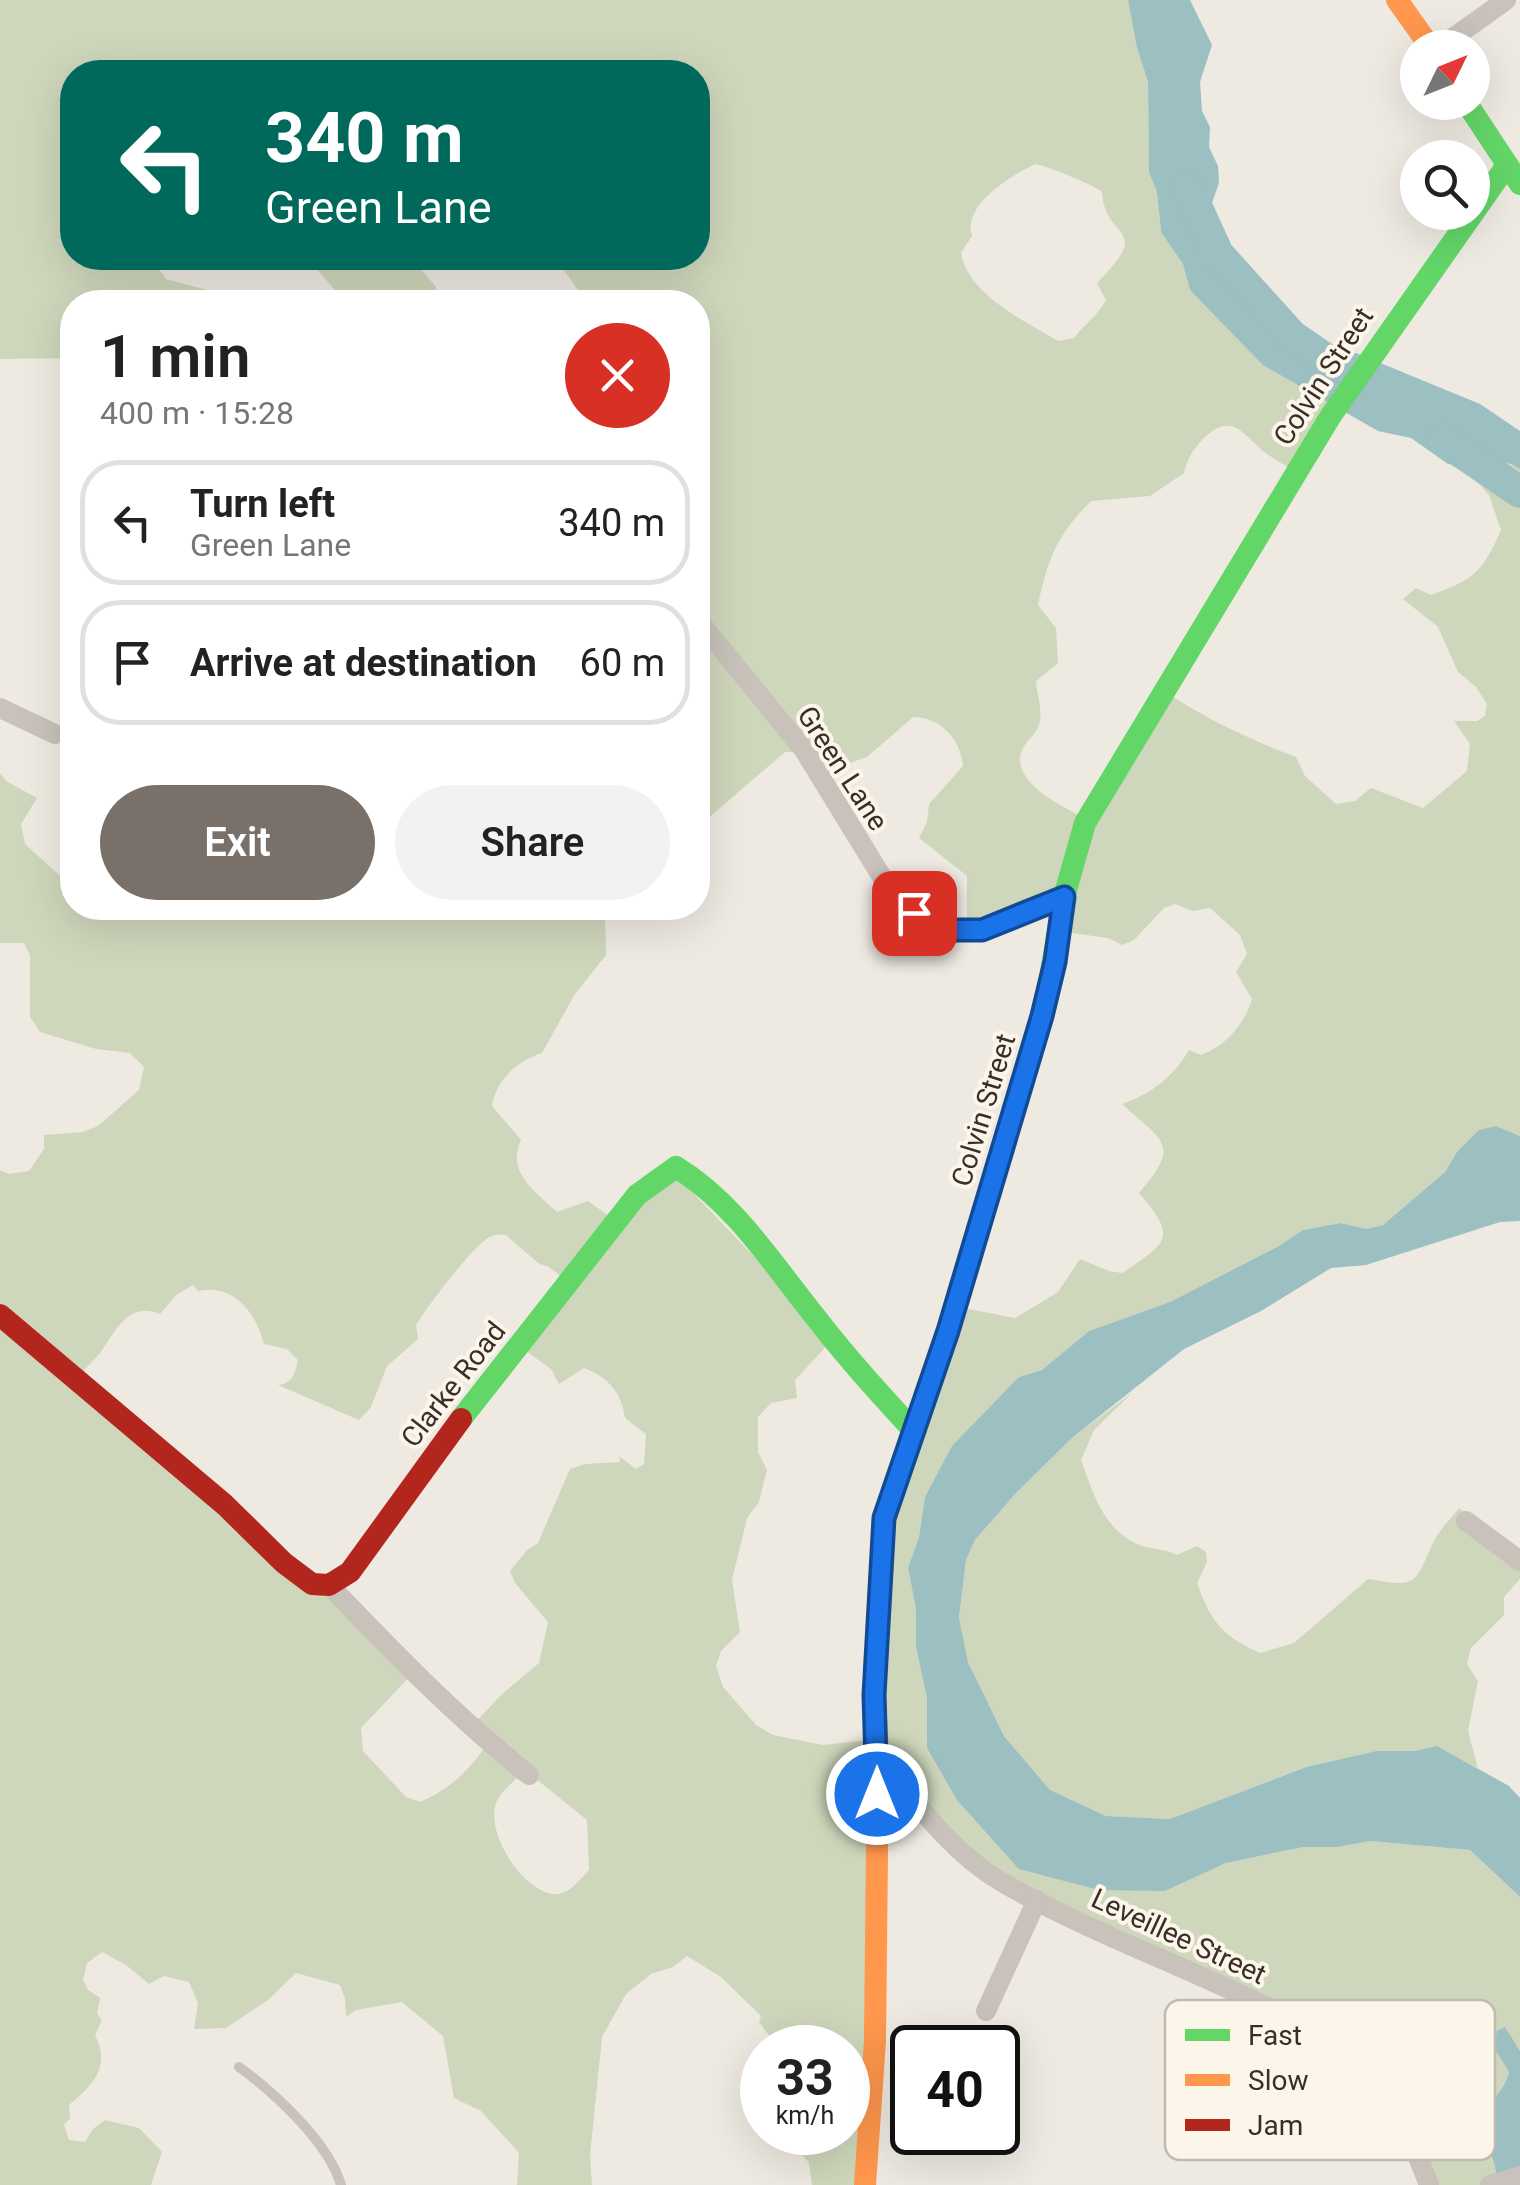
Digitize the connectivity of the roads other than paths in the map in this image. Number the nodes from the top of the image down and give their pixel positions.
1 (1398, 0) edge
2 (1506, 0) edge
3 (1419, 30) edge
4 (1464, 30) edge
5 (1478, 120) edge
6 (1513, 175) edge
7 (710, 635) edge
8 (0, 708) edge
9 (56, 734) dead end
10 (1064, 897) junction
11 (0, 1316) edge
12 (913, 1430) junction
13 (1466, 1521) dead end
14 (1520, 1561) edge
15 (329, 1584) junction
16 (878, 1757) junction
17 (529, 1774) dead end
18 (1037, 1900) junction
19 (1249, 2000) edge
20 (986, 2011) dead end
21 (239, 2067) dead end
22 (1420, 2160) edge
23 (1520, 2176) edge
24 (341, 2185) edge
25 (864, 2185) edge
26 (1430, 2185) edge
27 (1490, 2185) edge

1 - 3 street
2 - 4 street
5 - 6 street
6 - 10 street, Colvin Street
7 - 10 street, Green Lane
8 - 9 street
10 - 12 street, Colvin Street
11 - 15 street
12 - 15 street, Clarke Road
12 - 16 street, Colvin Street
13 - 14 street
15 - 17 street
16 - 18 street, Leveillee Street
16 - 25 street, Colvin Street
18 - 19 street, Leveillee Street
18 - 20 street
21 - 24 lane
22 - 26 street, Leveillee Street
23 - 27 street

